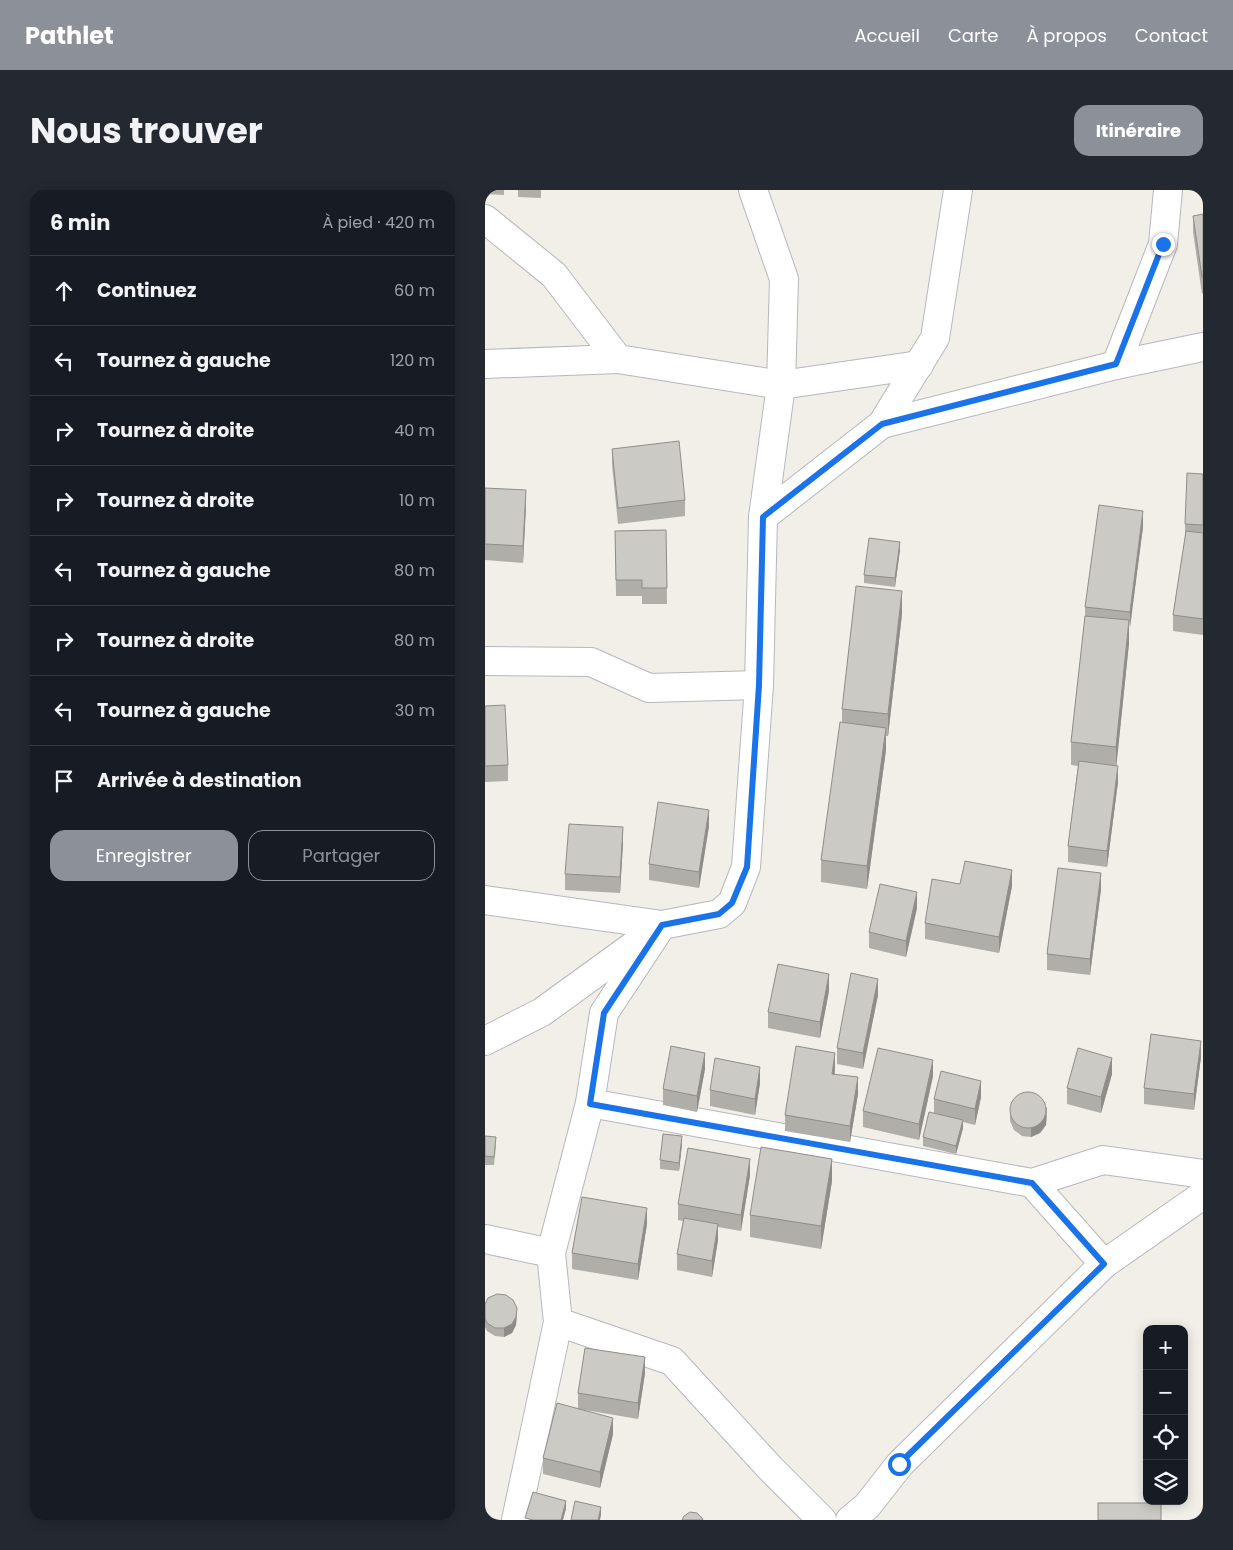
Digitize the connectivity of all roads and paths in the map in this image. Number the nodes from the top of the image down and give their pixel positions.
1 (753, 190) edge
2 (958, 190) edge
3 (1168, 190) edge
4 (485, 219) edge
5 (1203, 347) edge
6 (618, 359) junction
7 (485, 364) edge
8 (1116, 364) junction
9 (919, 365) junction
10 (781, 385) junction
11 (882, 424) junction
12 (763, 517) junction
13 (485, 662) edge
14 (759, 685) junction
15 (485, 900) edge
16 (662, 925) junction
17 (485, 1041) edge
18 (590, 1104) junction
19 (1203, 1174) edge
20 (1032, 1183) junction
21 (1203, 1195) edge
22 (485, 1239) edge
23 (551, 1254) junction
24 (1104, 1264) junction
25 (558, 1322) junction
26 (516, 1520) edge
27 (822, 1520) edge
28 (851, 1520) edge

1 - 10 street
2 - 9 street
3 - 8 street
4 - 6 street
5 - 8 street
6 - 7 street
6 - 10 street
8 - 11 street
9 - 10 street
9 - 11 street
10 - 12 street
11 - 12 street
12 - 14 street
13 - 14 street
14 - 16 street
15 - 16 street
16 - 17 street
16 - 18 street
18 - 20 street
18 - 23 street
19 - 20 street
20 - 24 street
21 - 24 street
22 - 23 street
23 - 25 street
24 - 28 street
25 - 26 street
25 - 27 street

